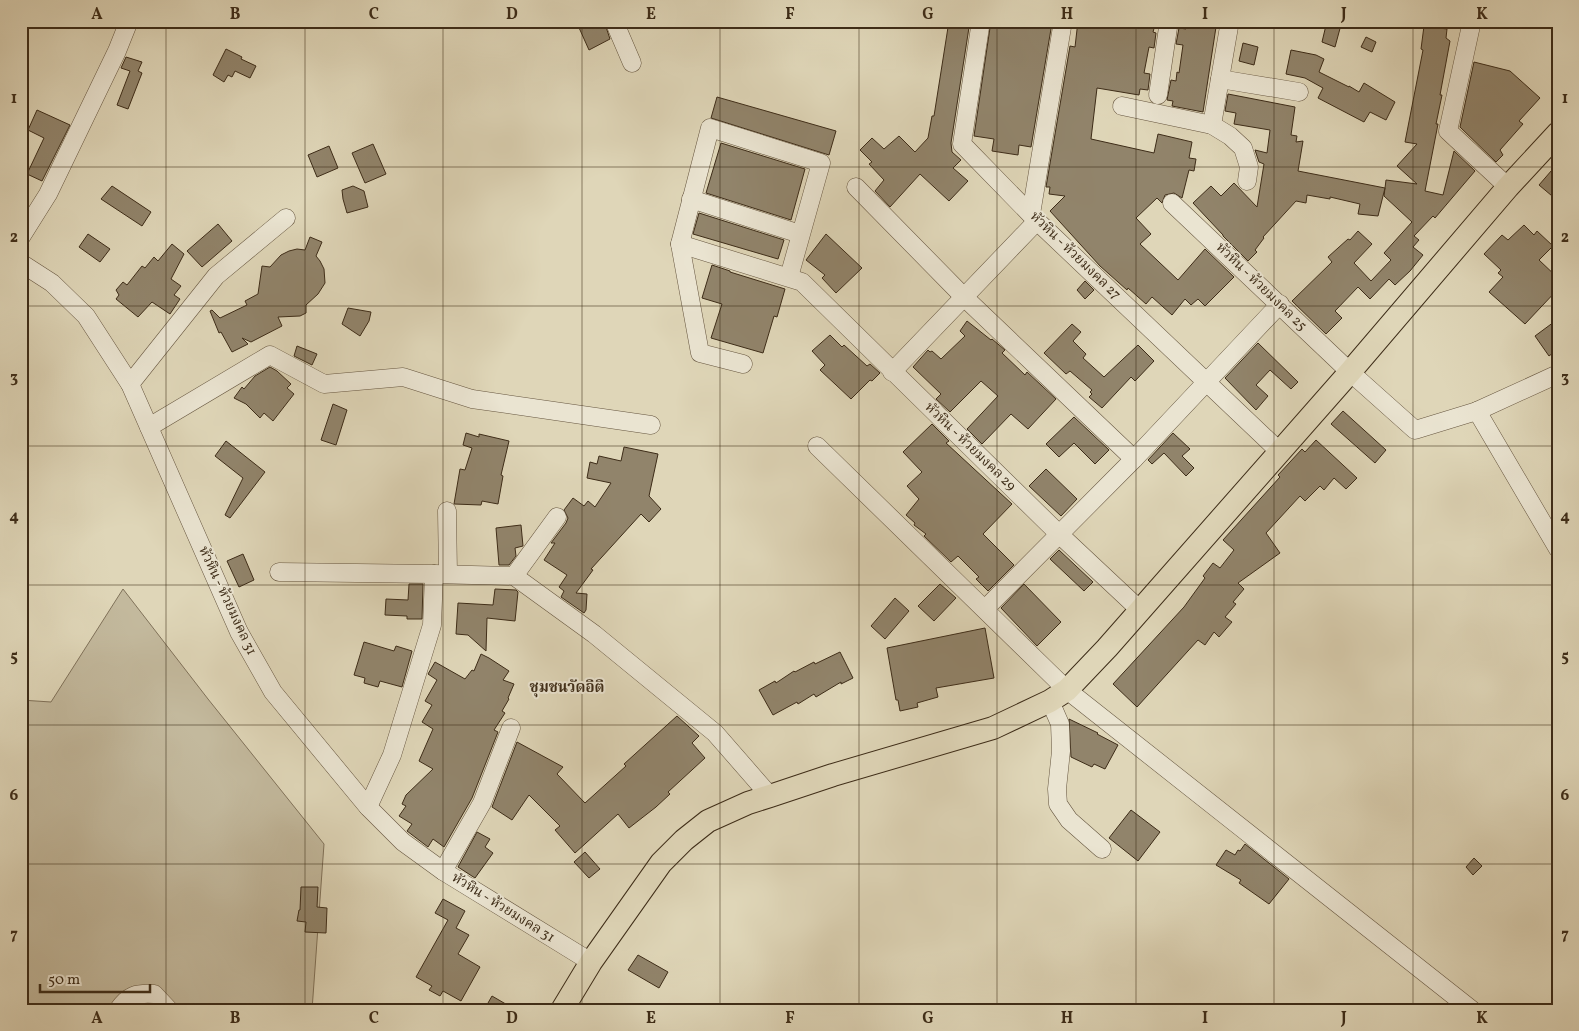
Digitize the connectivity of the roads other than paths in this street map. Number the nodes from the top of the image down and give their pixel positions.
1 (129, 21) edge
2 (614, 21) edge
3 (981, 21) edge
4 (1063, 21) edge
5 (1169, 21) edge
6 (1230, 21) edge
7 (1472, 21) edge
8 (632, 63) dead end
9 (1220, 78) junction
10 (1299, 92) dead end
11 (1158, 95) dead end
12 (1122, 106) dead end
13 (1212, 125) junction
14 (1558, 133) edge
15 (1247, 181) dead end
16 (856, 187) dead end
17 (1508, 187) junction
18 (691, 199) junction
19 (1172, 203) dead end
20 (286, 218) dead end
21 (1034, 218) junction
22 (800, 234) junction
23 (21, 237) edge
24 (680, 244) junction
25 (21, 263) edge
26 (795, 280) junction
27 (965, 298) junction
28 (1280, 304) junction
29 (743, 364) dead end
30 (892, 372) junction
31 (1350, 372) junction
32 (1558, 374) edge
33 (1206, 382) junction
34 (130, 384) junction
35 (1476, 410) junction
36 (651, 425) dead end
37 (149, 426) junction
38 (817, 446) dead end
39 (1279, 451) junction
40 (1134, 459) junction
41 (447, 511) dead end
42 (557, 517) dead end
43 (1060, 535) junction
44 (1558, 549) edge
45 (279, 572) dead end
46 (441, 574) junction
47 (514, 576) junction
48 (985, 609) junction
49 (1140, 610) junction
50 (1058, 695) junction
51 (511, 728) dead end
52 (770, 796) junction
53 (368, 807) junction
54 (1102, 849) dead end
55 (443, 871) junction
56 (591, 962) junction
57 (568, 1008) edge
58 (167, 1009) edge
59 (118, 1010) edge
60 (1472, 1010) edge

1 - 23 street
2 - 8 street
3 - 21 street, หัวหิน - ห้วยมงคล 27
4 - 21 street
5 - 11 street
6 - 9 street
7 - 17 street
9 - 10 street
9 - 13 street
12 - 13 street
13 - 15 street
14 - 17 main road
16 - 27 street
17 - 31 main road
18 - 22 street
18 - 22 street
18 - 24 street
19 - 28 street, หัวหิน - ห้วยมงคล 25
20 - 34 street
21 - 27 street
21 - 33 street, หัวหิน - ห้วยมงคล 27
22 - 26 street
24 - 26 street
24 - 29 street
25 - 34 street, หัวหิน - ห้วยมงคล 31
26 - 30 street, หัวหิน - ห้วยมงคล 29
27 - 30 street
27 - 40 street
28 - 31 street, หัวหิน - ห้วยมงคล 25
28 - 33 street
30 - 43 street, หัวหิน - ห้วยมงคล 29
31 - 35 street, หัวหิน - ห้วยมงคล 25
31 - 39 main road
32 - 35 street
33 - 39 street, หัวหิน - ห้วยมงคล 27
33 - 40 street
34 - 37 street, หัวหิน - ห้วยมงคล 31
35 - 44 street
36 - 37 street
37 - 53 street, หัวหิน - ห้วยมงคล 31
38 - 48 street
39 - 49 main road
40 - 43 street
41 - 46 street
42 - 47 street
43 - 48 street
43 - 49 street, หัวหิน - ห้วยมงคล 29
45 - 46 street
46 - 47 street
46 - 53 street
47 - 52 street
48 - 50 street
49 - 50 main road
50 - 52 main road
50 - 54 street
50 - 60 street
51 - 55 street
52 - 56 main road
53 - 55 street, หัวหิน - ห้วยมงคล 31
55 - 56 street, หัวหิน - ห้วยมงคล 31
56 - 57 main road
58 - 59 street

